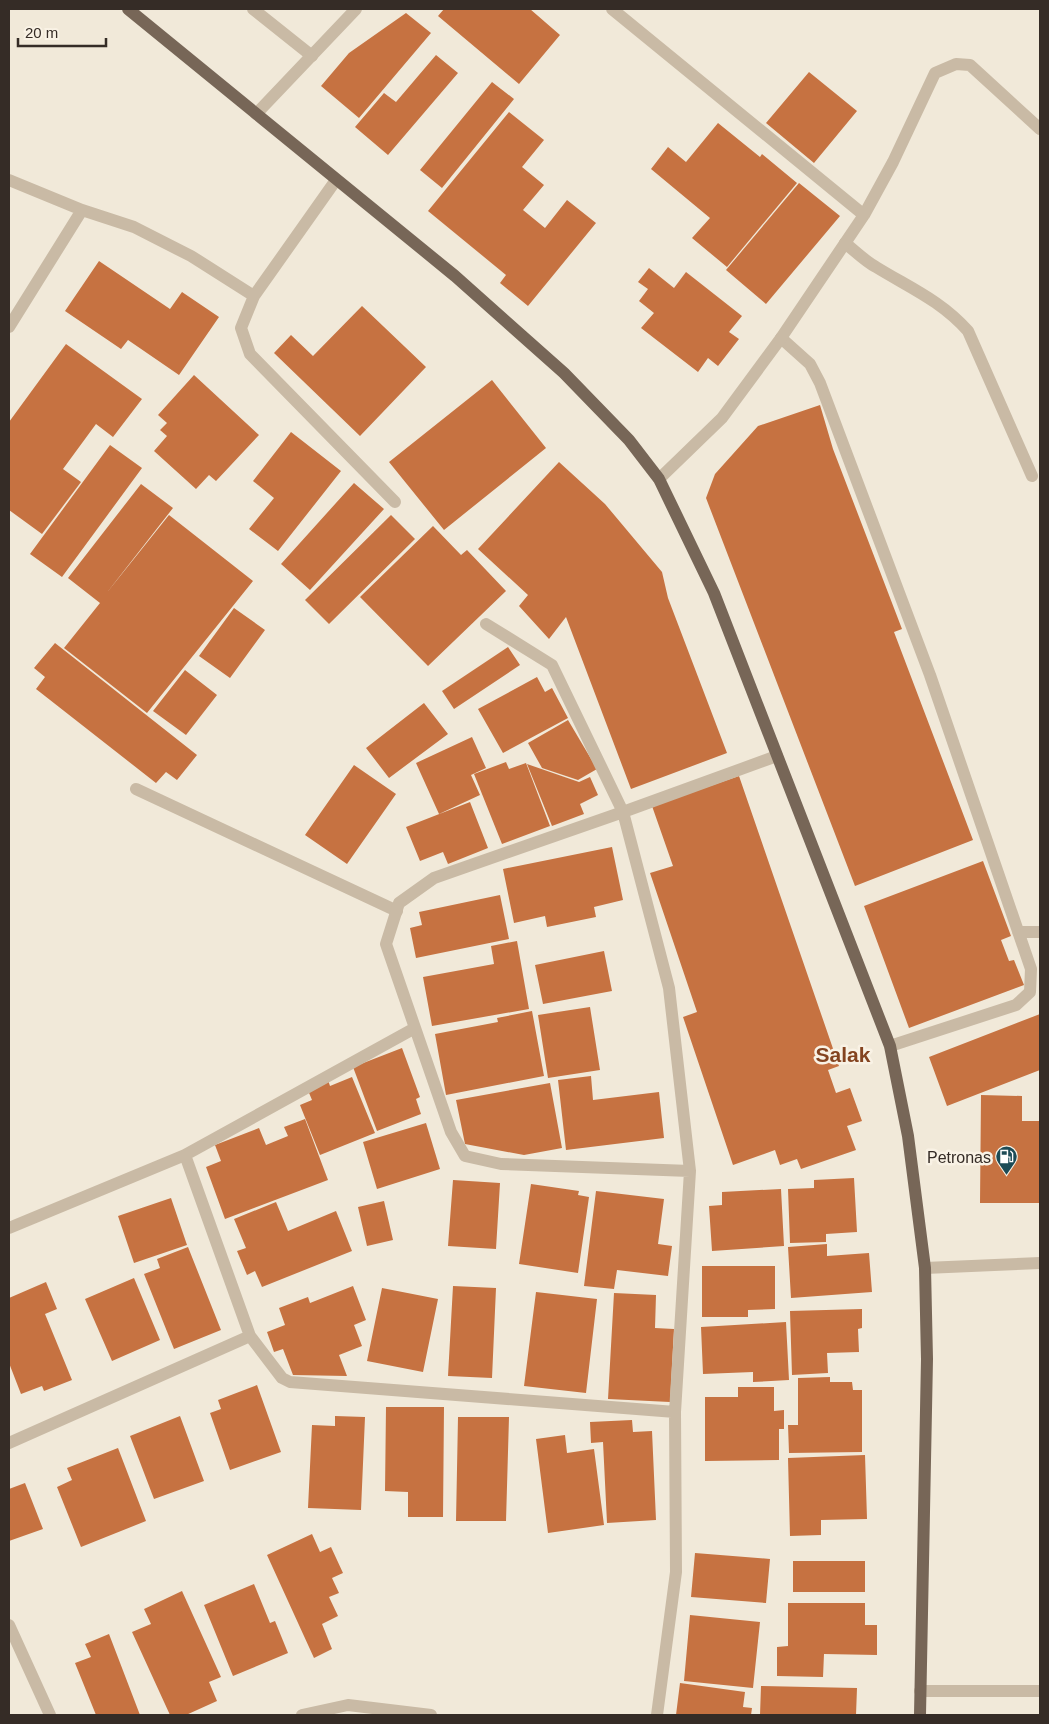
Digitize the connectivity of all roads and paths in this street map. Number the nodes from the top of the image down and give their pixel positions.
1 (128, 9) edge
2 (254, 9) edge
3 (356, 9) edge
4 (612, 9) edge
5 (312, 56) junction
6 (256, 114) junction
7 (1040, 129) edge
8 (9, 180) edge
9 (336, 180) junction
10 (82, 210) junction
11 (864, 215) junction
12 (845, 243) junction
13 (254, 296) junction
14 (12, 314) edge
15 (9, 327) edge
16 (781, 338) junction
17 (1032, 476) dead end
18 (660, 479) junction
19 (395, 502) dead end
20 (486, 624) dead end
21 (777, 756) junction
22 (136, 789) dead end
23 (623, 812) junction
24 (397, 911) junction
25 (1018, 932) junction
26 (1040, 932) edge
27 (415, 1028) junction
28 (890, 1046) junction
29 (185, 1155) junction
30 (690, 1171) junction
31 (9, 1228) edge
32 (1040, 1263) edge
33 (925, 1268) junction
34 (250, 1336) junction
35 (675, 1412) junction
36 (9, 1443) edge
37 (9, 1625) edge
38 (920, 1691) junction
39 (1040, 1691) edge
40 (50, 1715) edge
41 (302, 1715) edge
42 (431, 1715) edge
43 (657, 1715) edge
44 (920, 1715) edge

1 - 6 main road
2 - 5 street
3 - 5 street
4 - 11 street
5 - 6 street
6 - 9 main road
7 - 11 street
8 - 10 street
9 - 13 street
9 - 18 main road
10 - 13 street
10 - 14 street
11 - 12 street
12 - 16 street
12 - 17 street
13 - 19 street
14 - 15 street
16 - 18 street
16 - 25 street
18 - 21 main road
20 - 23 street
21 - 23 street
21 - 28 main road
22 - 24 street
23 - 24 street
23 - 30 street
24 - 27 street
25 - 26 street
25 - 28 street
27 - 29 street
27 - 30 street
28 - 33 main road
29 - 31 street
29 - 34 street
30 - 35 street
32 - 33 street
33 - 38 main road
34 - 35 street
34 - 36 street
35 - 43 street
37 - 40 street
38 - 39 street
38 - 44 main road
41 - 42 street

